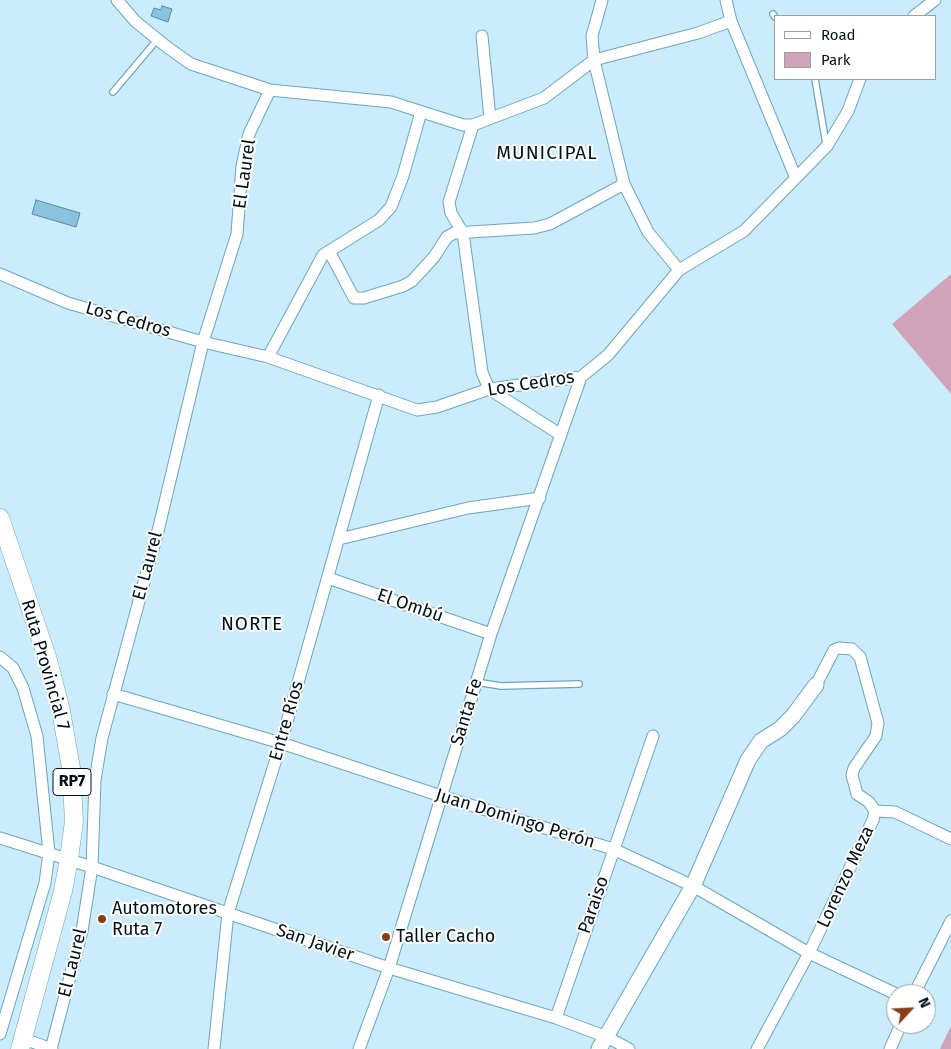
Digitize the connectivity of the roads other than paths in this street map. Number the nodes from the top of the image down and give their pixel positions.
1 (116, 0) edge
2 (602, 0) edge
3 (726, 0) edge
4 (935, 0) edge
5 (915, 15) edge
6 (731, 21) junction
7 (482, 36) dead end
8 (158, 40) junction
9 (594, 60) junction
10 (815, 80) edge
11 (860, 80) edge
12 (270, 90) junction
13 (113, 92) dead end
14 (421, 112) junction
15 (490, 118) junction
16 (473, 125) junction
17 (826, 146) junction
18 (795, 176) junction
19 (624, 184) junction
20 (463, 233) junction
21 (329, 251) junction
22 (679, 270) junction
23 (0, 274) edge
24 (203, 342) junction
25 (268, 357) junction
26 (581, 377) junction
27 (489, 389) junction
28 (379, 395) junction
29 (561, 435) junction
30 (540, 498) junction
31 (0, 518) edge
32 (339, 539) junction
33 (328, 578) junction
34 (491, 634) junction
35 (1, 658) edge
36 (476, 682) junction
37 (579, 684) dead end
38 (816, 685) joint
39 (113, 694) junction
40 (653, 736) dead end
41 (281, 743) junction
42 (441, 796) junction
43 (875, 811) junction
44 (0, 838) edge
45 (951, 838) edge
46 (613, 849) junction
47 (49, 854) junction
48 (69, 859) junction
49 (92, 867) junction
50 (693, 886) junction
51 (228, 913) junction
52 (951, 921) edge
53 (809, 954) junction
54 (389, 968) junction
55 (919, 984) edge
56 (886, 989) edge
57 (556, 1018) junction
58 (0, 1034) edge
59 (897, 1034) edge
60 (603, 1043) edge
61 (22, 1044) edge
62 (51, 1049) edge
63 (214, 1049) edge
64 (359, 1049) edge
65 (629, 1049) edge
66 (757, 1049) edge
67 (890, 1049) edge

1 - 8 street
2 - 9 street
3 - 6 street
4 - 5 street
6 - 9 street
6 - 18 street
7 - 15 street
8 - 12 street
8 - 13 lane
9 - 15 street
9 - 19 street
10 - 17 lane
11 - 17 street, Los Cedros
12 - 14 street
12 - 24 street, El Laurel
14 - 16 street
14 - 21 street
15 - 16 street
16 - 20 street
17 - 18 street, Los Cedros
18 - 22 street, Los Cedros
19 - 20 street
19 - 22 street
20 - 21 street
20 - 27 street
21 - 25 street
22 - 26 street, Los Cedros
23 - 24 street, Los Cedros
24 - 25 street, Los Cedros
24 - 39 street, El Laurel
25 - 28 street, Los Cedros
26 - 27 street, Los Cedros
26 - 29 street, Santa Fe
27 - 28 street, Los Cedros
27 - 29 street
28 - 32 street, Entre Ríos
29 - 30 street, Santa Fe
30 - 32 street
30 - 34 street, Santa Fe
31 - 48 main road, Ruta Provincial 7 / RP7
32 - 33 street, Entre Ríos
33 - 34 street, El Ombú
33 - 41 street, Entre Ríos
34 - 36 street, Santa Fe
35 - 47 street
36 - 37 lane
36 - 42 street, Santa Fe
38 - 43 street, Lorenzo Meza
38 - 50 main road
39 - 41 street, Juan Domingo Perón
39 - 49 street, El Laurel
40 - 46 street, Paraiso
41 - 42 street, Juan Domingo Perón
41 - 51 street, Entre Ríos
42 - 46 street, Juan Domingo Perón
42 - 54 street, Santa Fe
43 - 45 street
43 - 53 street, Lorenzo Meza
44 - 47 street, San Javier
46 - 50 street, Juan Domingo Perón
46 - 57 street, Paraiso
47 - 48 street, San Javier
47 - 58 street
48 - 49 street, San Javier
48 - 61 main road, Ruta Provincial 7 / RP7
49 - 51 street, San Javier
49 - 62 street, El Laurel
50 - 53 street, Juan Domingo Perón
50 - 60 main road
51 - 54 street, San Javier
51 - 63 street, Entre Ríos
52 - 55 street
53 - 56 street, Juan Domingo Perón
53 - 66 street, Lorenzo Meza
54 - 57 street, San Javier
54 - 64 street, Santa Fe
57 - 60 street, San Javier
59 - 67 street
60 - 65 street, San Javier
61 - 62 street

